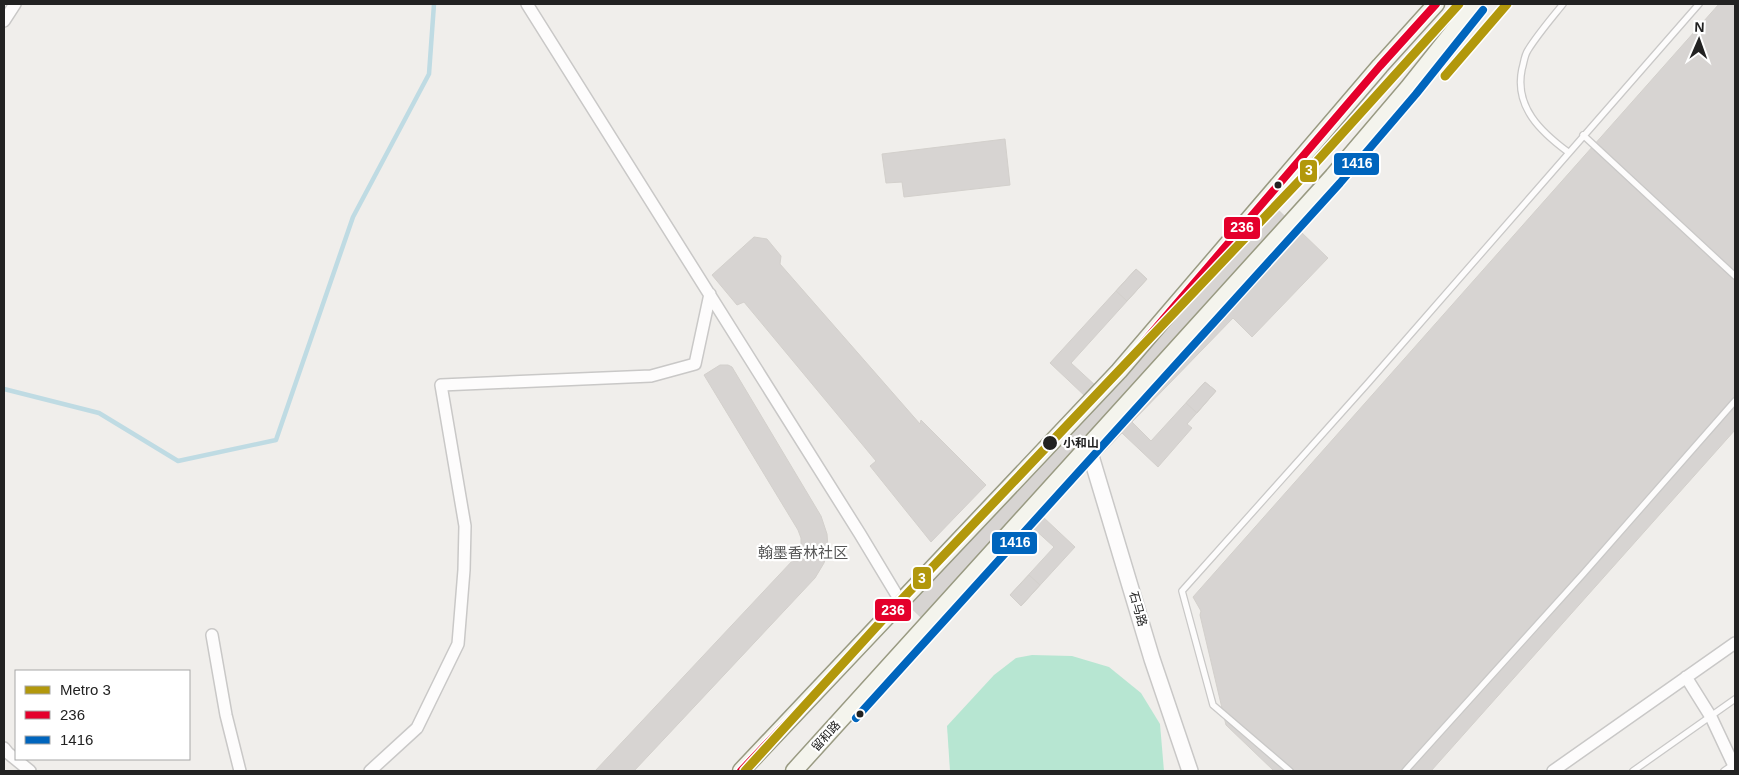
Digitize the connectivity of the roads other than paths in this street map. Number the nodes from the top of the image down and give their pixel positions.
1 (14, 4) edge
2 (528, 4) edge
3 (1436, 4) edge
4 (1475, 4) edge
5 (1563, 4) edge
6 (1699, 4) edge
7 (4, 21) edge
8 (1583, 135) junction
9 (1568, 152) junction
10 (1735, 276) edge
11 (710, 294) junction
12 (1735, 401) edge
13 (1088, 446) junction
14 (901, 602) junction
15 (212, 635) dead end
16 (1735, 643) edge
17 (1686, 678) junction
18 (1735, 699) edge
19 (1711, 716) junction
20 (4, 748) edge
21 (15, 759) edge
22 (17, 760) edge
23 (1732, 767) edge
24 (30, 771) edge
25 (240, 771) edge
26 (370, 771) edge
27 (741, 771) edge
28 (794, 771) edge
29 (1190, 771) edge
30 (1290, 771) edge
31 (1405, 771) edge
32 (1553, 771) edge
33 (1633, 771) edge

1 - 7 street
2 - 11 street
3 - 14 main road
4 - 13 main road, 留和路
5 - 9 lane
6 - 8 lane
8 - 9 lane
8 - 10 lane
9 - 30 lane
11 - 14 street
11 - 26 street
12 - 31 lane
13 - 28 main road, 留和路
13 - 29 street, 石马路
14 - 27 main road
15 - 25 street
16 - 17 street
17 - 19 street
17 - 32 street
18 - 19 lane
19 - 23 street
19 - 33 lane
20 - 21 street
22 - 24 street

